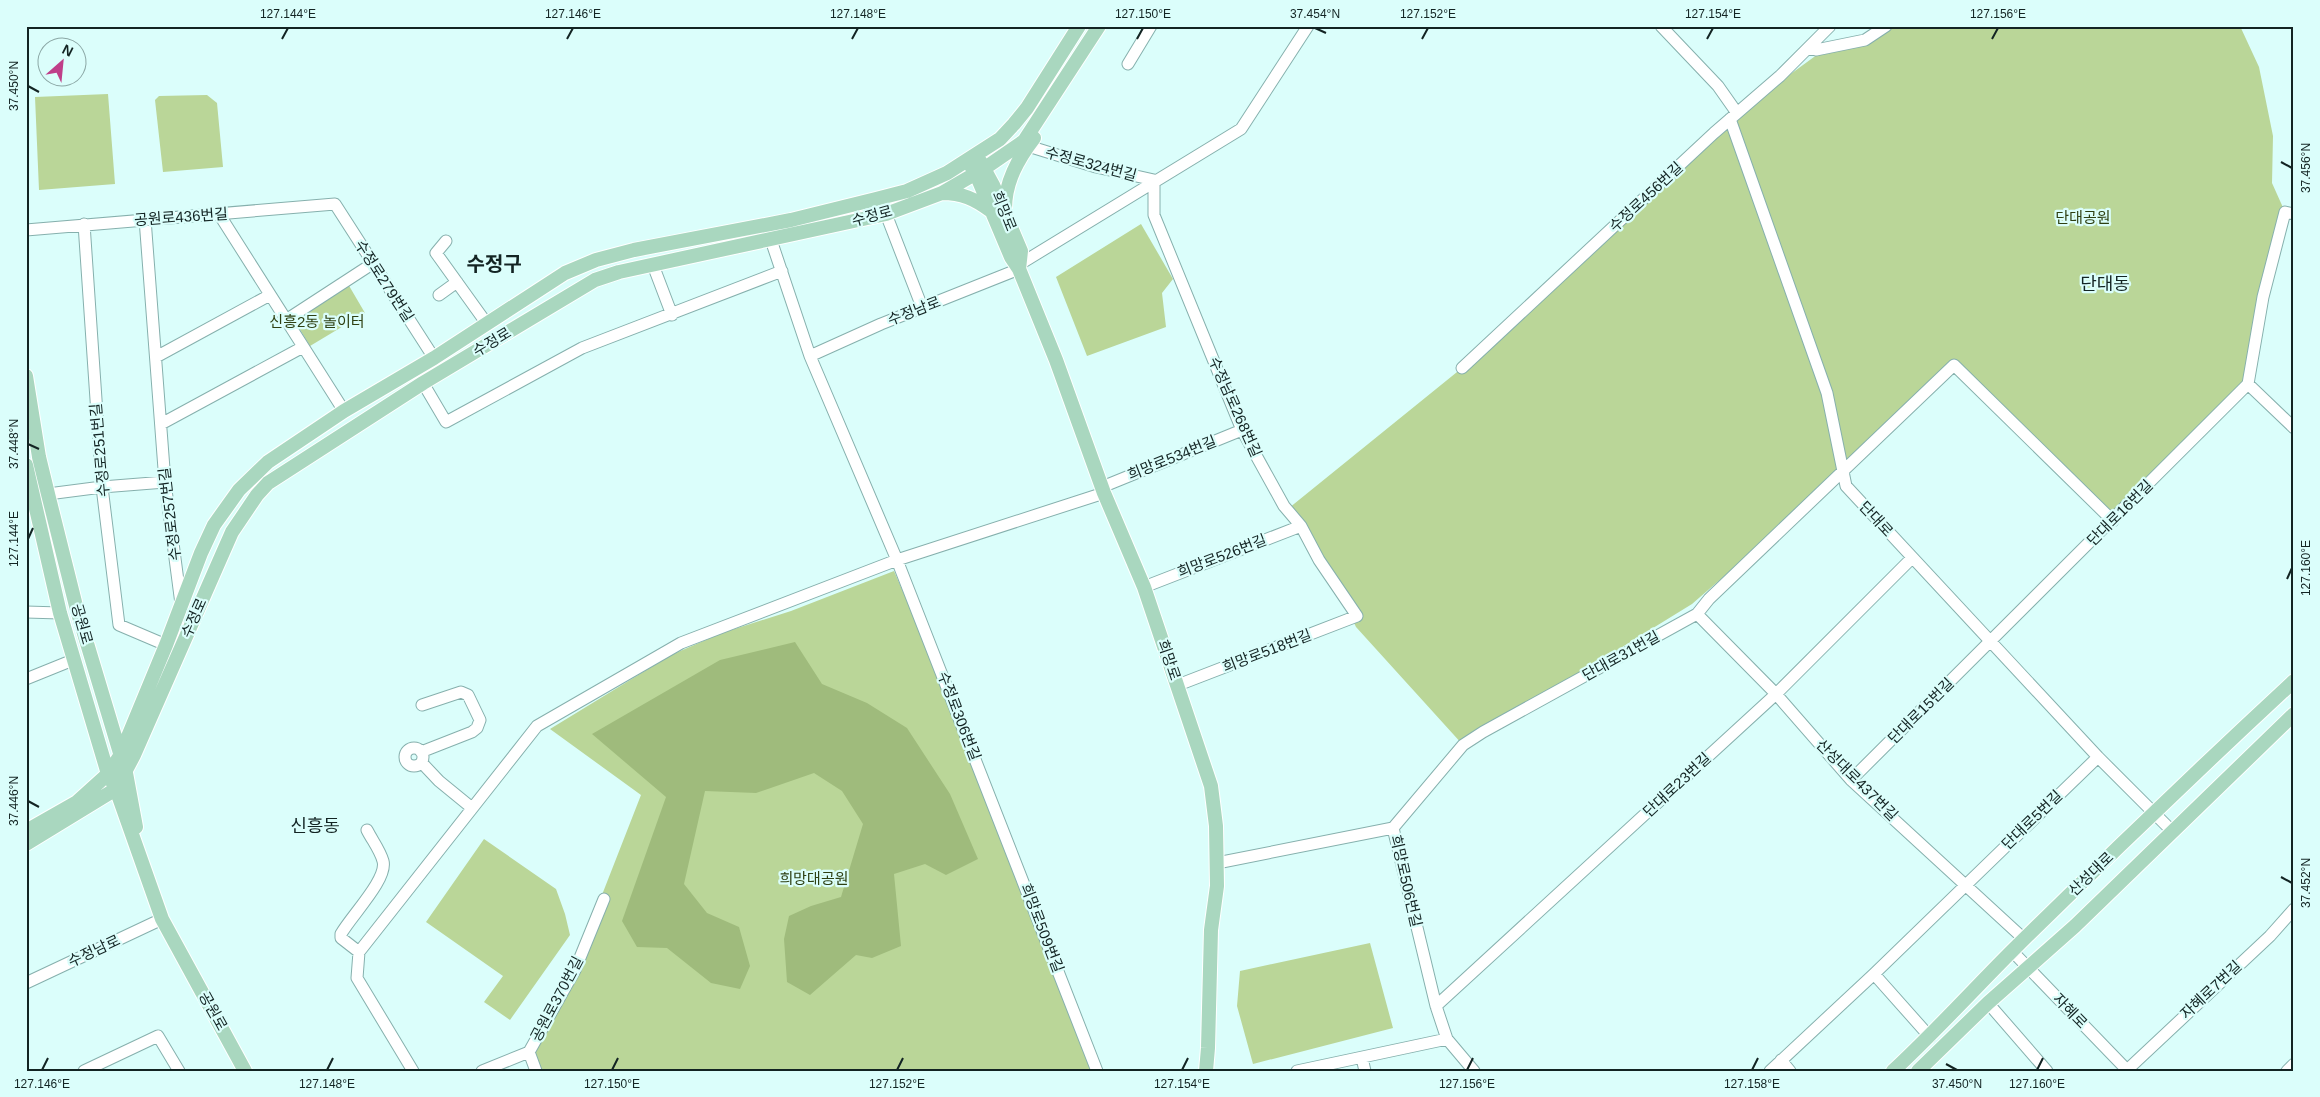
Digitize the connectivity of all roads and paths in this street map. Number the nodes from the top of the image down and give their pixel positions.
1 (1079, 26) edge
2 (1099, 26) edge
3 (1151, 26) edge
4 (1308, 26) edge
5 (1661, 26) edge
6 (1830, 26) edge
7 (1886, 26) edge
8 (1808, 48) junction
9 (1128, 64) dead end
10 (1047, 108) junction
11 (1734, 116) junction
12 (1028, 146) junction
13 (972, 159) junction
14 (981, 171) junction
15 (1154, 180) junction
16 (942, 193) junction
17 (335, 204) joint
18 (999, 212) junction
19 (2289, 213) edge
20 (219, 214) junction
21 (886, 214) junction
22 (145, 219) junction
23 (84, 224) junction
24 (26, 230) edge
25 (771, 240) junction
26 (446, 241) dead end
27 (590, 263) junction
28 (372, 264) junction
29 (652, 265) junction
30 (1019, 266) junction
31 (782, 271) junction
32 (595, 280) junction
33 (457, 282) junction
34 (270, 295) junction
35 (439, 295) dead end
36 (922, 307) junction
37 (672, 314) junction
38 (286, 320) junction
39 (487, 324) junction
40 (302, 347) junction
41 (810, 356) junction
42 (156, 358) junction
43 (434, 358) junction
44 (1462, 368) dead end
45 (26, 376) edge
46 (423, 383) junction
47 (2248, 384) junction
48 (344, 411) junction
49 (161, 424) junction
50 (2294, 428) edge
51 (1242, 430) junction
52 (26, 465) edge
53 (1843, 473) junction
54 (165, 482) junction
55 (102, 487) junction
56 (1103, 490) junction
57 (48, 494) junction
58 (2113, 521) junction
59 (1301, 526) junction
60 (1912, 558) junction
61 (897, 560) junction
62 (1144, 587) junction
63 (181, 604) junction
64 (26, 612) edge
65 (60, 613) junction
66 (1697, 614) junction
67 (1357, 616) joint
68 (1991, 642) junction
69 (166, 645) junction
70 (73, 660) junction
71 (26, 679) edge
72 (2294, 681) edge
73 (1178, 685) junction
74 (1776, 694) junction
75 (422, 705) dead end
76 (2294, 714) edge
77 (120, 756) junction
78 (2098, 757) junction
79 (126, 773) junction
80 (108, 774) junction
81 (1851, 780) junction
82 (116, 789) junction
83 (472, 808) junction
84 (2154, 813) junction
85 (1393, 828) junction
86 (367, 830) dead end
87 (26, 831) edge
88 (2172, 831) junction
89 (26, 844) edge
90 (1217, 863) junction
91 (144, 870) junction
92 (1020, 873) joint
93 (1965, 884) junction
94 (604, 899) dead end
95 (2294, 909) edge
96 (162, 919) junction
97 (2024, 939) junction
98 (2012, 951) junction
99 (359, 952) junction
100 (2029, 968) junction
101 (1874, 974) junction
102 (26, 983) edge
103 (1988, 1003) junction
104 (1436, 1006) junction
105 (1930, 1036) junction
106 (1447, 1039) junction
107 (529, 1052) junction
108 (1362, 1058) junction
109 (1781, 1060) junction
110 (2294, 1064) edge
111 (2127, 1070) edge
112 (84, 1071) edge
113 (179, 1071) edge
114 (245, 1071) edge
115 (413, 1071) edge
116 (482, 1071) edge
117 (536, 1071) edge
118 (1097, 1071) edge
119 (1206, 1071) edge
120 (1297, 1071) edge
121 (1365, 1071) edge
122 (1474, 1071) edge
123 (1770, 1071) edge
124 (1790, 1071) edge
125 (1893, 1071) edge
126 (1918, 1071) edge
127 (2047, 1071) edge
128 (2287, 1071) edge

1 - 13 main road, 수정로
2 - 10 main road, 수정로
3 - 9 street
4 - 15 street, 수정남로
5 - 11 street, 단대로
6 - 8 street, 수정로456번길
7 - 8 street
8 - 11 street, 수정로456번길
10 - 12 main road
10 - 14 main road, 수정로
11 - 44 street, 수정로456번길
11 - 53 street, 단대로
12 - 15 street, 수정로324번길
12 - 18 main road
13 - 14 main road, 희망로
13 - 27 main road, 수정로
14 - 16 main road, 수정로
14 - 18 main road, 희망로
15 - 30 street, 수정남로
15 - 51 street, 수정남로268번길
16 - 18 main road
16 - 21 main road, 수정로
17 - 20 street, 공원로436번길
17 - 28 street, 수정로279번길
18 - 30 main road, 희망로
19 - 47 street
20 - 22 street, 공원로436번길
20 - 34 street
21 - 25 main road, 수정로
21 - 36 street
22 - 23 street, 공원로436번길
22 - 42 street, 수정로257번길
23 - 24 street, 공원로436번길
23 - 55 street, 수정로251번길
25 - 29 main road, 수정로
25 - 31 street, 수정로306번길
26 - 33 street
27 - 32 street
27 - 39 main road, 수정로
28 - 38 street
28 - 43 street, 수정로279번길
29 - 32 main road, 수정로
29 - 37 street
30 - 36 street, 수정남로
30 - 56 main road, 희망로
31 - 37 street
31 - 41 street, 수정로306번길
32 - 46 main road, 수정로
33 - 35 street
33 - 39 street
34 - 38 street
34 - 42 street
36 - 41 street, 수정남로
37 - 46 street
38 - 40 street
39 - 43 main road, 수정로
40 - 48 street
40 - 49 street
41 - 61 street, 수정로306번길
42 - 49 street, 수정로257번길
43 - 48 main road, 수정로
45 - 57 main road, 공원로
46 - 79 main road, 수정로
47 - 50 street
47 - 58 street, 단대로16번길
48 - 63 main road, 수정로
49 - 54 street, 수정로257번길
51 - 56 street, 희망로534번길
51 - 59 street, 수정남로268번길
52 - 65 main road, 공원로
53 - 58 street, 단대로31번길
53 - 60 street, 단대로
53 - 66 street, 단대로31번길
54 - 55 street
54 - 63 street, 수정로257번길
55 - 57 street
55 - 69 street, 수정로251번길
56 - 61 street, 희망로534번길
56 - 62 main road, 희망로
57 - 77 main road, 공원로
58 - 68 street, 단대로16번길
59 - 62 street, 희망로526번길
59 - 67 street, 수정남로268번길
60 - 68 street, 단대로
60 - 74 street, 단대로23번길
61 - 83 street, 희망로534번길
61 - 92 street, 수정로306번길
62 - 73 main road, 희망로
63 - 69 main road, 수정로
64 - 65 street
65 - 70 main road, 공원로
66 - 74 street, 산성대로437번길
66 - 85 street, 단대로31번길
67 - 73 street, 희망로518번길
68 - 78 street, 단대로
68 - 81 street, 단대로15번길
69 - 77 main road, 수정로
70 - 71 street
70 - 80 main road, 공원로
72 - 84 main road, 산성대로
73 - 90 main road, 희망로
74 - 81 street, 산성대로437번길
74 - 104 street, 단대로23번길
75 - 83 street
76 - 88 main road, 산성대로
77 - 79 main road, 공원로
77 - 80 main road, 수정로
78 - 84 street, 단대로
78 - 93 street, 단대로5번길
79 - 82 main road, 수정로
79 - 91 main road, 공원로
80 - 82 main road, 공원로
80 - 87 main road, 수정로
81 - 93 street, 산성대로437번길
82 - 89 main road, 수정로
82 - 91 main road, 공원로
83 - 99 street, 희망로534번길
84 - 88 street, 단대로
84 - 97 main road, 산성대로
85 - 90 street, 희망로506번길
85 - 104 street, 희망로506번길
86 - 99 street
88 - 100 main road, 산성대로
90 - 119 main road, 희망로
91 - 96 main road, 공원로
92 - 118 street, 희망로509번길
93 - 97 street, 산성대로437번길
93 - 101 street, 단대로5번길
94 - 107 street, 공원로370번길
95 - 111 street, 자혜로7번길
96 - 102 street, 수정남로
96 - 114 main road, 공원로
97 - 98 main road, 산성대로
98 - 100 street, 자혜로
98 - 105 main road, 산성대로
99 - 115 street
100 - 103 main road, 산성대로
100 - 111 street, 자혜로
101 - 105 street
101 - 109 street, 단대로5번길
103 - 126 main road, 산성대로
103 - 127 street
104 - 106 street, 희망로506번길
105 - 125 main road, 산성대로
106 - 108 street
106 - 122 street, 희망로506번길
107 - 116 street, 공원로370번길
107 - 117 street
108 - 120 street
108 - 121 street
109 - 123 street, 단대로5번길
109 - 124 street
110 - 128 street
112 - 113 street

